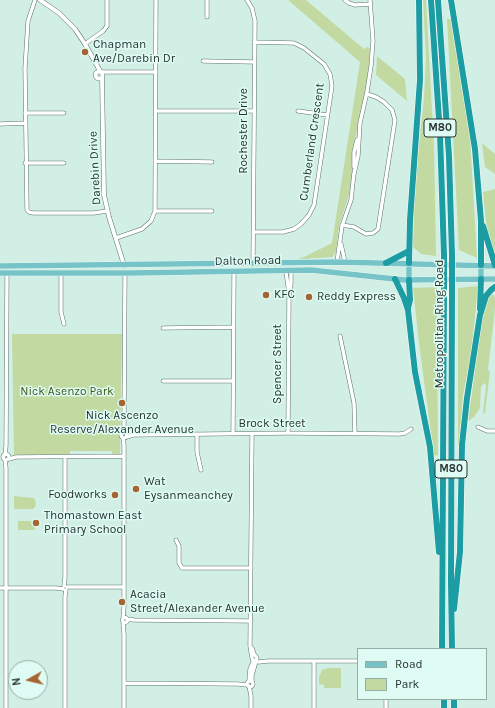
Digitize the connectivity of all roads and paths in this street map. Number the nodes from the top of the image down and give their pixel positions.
1 (35, 0) edge
2 (40, 0) edge
3 (107, 0) edge
4 (156, 0) edge
5 (207, 0) edge
6 (247, 0) edge
7 (345, 0) edge
8 (419, 0) edge
9 (431, 0) edge
10 (438, 0) edge
11 (451, 0) edge
12 (370, 2) edge
13 (206, 17) dead end
14 (254, 42) junction
15 (85, 44) junction
16 (203, 61) dead end
17 (254, 62) junction
18 (156, 72) junction
19 (100, 74) junction
20 (367, 94) junction
21 (298, 110) dead end
22 (156, 111) junction
23 (254, 111) junction
24 (25, 113) junction
25 (64, 113) dead end
26 (327, 115) junction
27 (25, 123) junction
28 (0, 124) edge
29 (156, 161) junction
30 (212, 162) dead end
31 (26, 163) junction
32 (64, 163) dead end
33 (28, 211) junction
34 (107, 211) junction
35 (155, 211) junction
36 (212, 211) dead end
37 (24, 215) dead end
38 (481, 221) junction
39 (342, 225) junction
40 (254, 232) junction
41 (116, 238) junction
42 (340, 241) junction
43 (409, 251) junction
44 (337, 262) junction
45 (345, 262) junction
46 (254, 263) junction
47 (288, 263) junction
48 (386, 263) junction
49 (410, 263) junction
50 (124, 265) junction
51 (481, 265) junction
52 (495, 265) edge
53 (0, 266) edge
54 (7, 266) junction
55 (289, 271) junction
56 (234, 272) junction
57 (0, 273) edge
58 (7, 273) junction
59 (61, 273) junction
60 (125, 273) junction
61 (395, 279) junction
62 (481, 279) junction
63 (495, 279) edge
64 (409, 280) junction
65 (495, 288) edge
66 (408, 310) junction
67 (480, 315) junction
68 (64, 324) dead end
69 (233, 327) junction
70 (163, 328) dead end
71 (340, 336) dead end
72 (163, 381) dead end
73 (233, 381) junction
74 (478, 426) dead end
75 (411, 429) dead end
76 (495, 432) edge
77 (288, 433) junction
78 (197, 434) junction
79 (233, 434) junction
80 (252, 434) junction
81 (355, 434) junction
82 (125, 435) junction
83 (124, 456) junction
84 (5, 457) edge
85 (65, 457) junction
86 (201, 470) dead end
87 (176, 540) dead end
88 (251, 568) junction
89 (442, 585) junction
90 (124, 587) junction
91 (0, 588) edge
92 (6, 588) junction
93 (65, 588) junction
94 (125, 620) junction
95 (251, 621) junction
96 (452, 625) junction
97 (442, 648) edge
98 (452, 648) edge
99 (255, 660) junction
100 (314, 661) junction
101 (357, 661) edge
102 (124, 683) junction
103 (250, 684) junction
104 (6, 708) edge
105 (65, 708) edge
106 (124, 708) edge
107 (250, 708) edge
108 (314, 708) edge

1 - 24 street
2 - 15 street, Darebin Drive
3 - 15 street
4 - 18 street
5 - 13 street
6 - 14 street, Rochester Drive
7 - 12 street
8 - 43 highway
9 - 89 highway, Metropolitan Ring Road / M80, bridge
10 - 96 highway, Metropolitan Ring Road / M80, bridge
11 - 38 highway
12 - 20 street
14 - 17 street, Rochester Drive
14 - 26 street, Cumberland Crescent
15 - 19 street, Darebin Drive
16 - 17 street
17 - 23 street, Rochester Drive
18 - 19 street
18 - 22 street
19 - 34 street, Darebin Drive
20 - 39 street
20 - 39 street
21 - 26 street
22 - 23 street
22 - 29 street
23 - 40 street, Rochester Drive
24 - 25 street
24 - 27 street
26 - 40 street, Cumberland Crescent
27 - 28 street
27 - 31 street
29 - 30 street
29 - 35 street
31 - 32 street
31 - 33 street
33 - 34 street
33 - 37 street
34 - 41 street, Darebin Drive
35 - 36 street
35 - 41 street
38 - 51 highway
38 - 52 highway
39 - 42 street
40 - 46 street, Rochester Drive
41 - 50 street, Darebin Drive
42 - 44 street
42 - 45 street
43 - 48 highway
43 - 49 highway
44 - 45 main road, Dalton Road
44 - 47 main road, Dalton Road
45 - 48 main road, Dalton Road
46 - 47 main road, Dalton Road
46 - 50 main road, Dalton Road
47 - 55 main road, Spencer Street
48 - 49 main road, Dalton Road
49 - 51 main road, Dalton Road
49 - 64 main road
50 - 54 main road, Dalton Road
50 - 60 main road
51 - 52 main road, Dalton Road
51 - 62 main road
53 - 54 main road, Dalton Road
54 - 58 main road
55 - 56 main road, Dalton Road
55 - 61 main road, Dalton Road
55 - 77 street, Spencer Street
56 - 60 main road, Dalton Road
56 - 69 street
57 - 58 main road, Dalton Road
58 - 59 main road, Dalton Road
58 - 84 street
59 - 60 main road, Dalton Road
59 - 68 street
60 - 82 street
61 - 64 main road, Dalton Road
61 - 66 highway
62 - 63 main road, Dalton Road
62 - 64 main road, Dalton Road
62 - 67 highway
64 - 66 highway
65 - 67 highway
66 - 89 highway
67 - 96 highway
69 - 70 street
69 - 73 street
71 - 81 street
72 - 73 street
73 - 79 street
74 - 76 street
75 - 81 street, Brock Street
77 - 80 street, Brock Street
77 - 81 street, Brock Street
78 - 79 street, Brock Street
78 - 82 street, Brock Street
78 - 86 street
79 - 80 street, Brock Street
80 - 88 street
82 - 83 street
83 - 85 street
83 - 90 street
84 - 85 street
84 - 92 street
85 - 93 street
87 - 88 street
88 - 95 street
89 - 97 highway, Metropolitan Ring Road / M80
90 - 93 street
90 - 94 street
91 - 92 street
92 - 93 street
92 - 104 street
93 - 105 street
94 - 95 street
94 - 102 street
95 - 99 street
96 - 98 highway, Metropolitan Ring Road / M80
99 - 100 street
99 - 103 street
100 - 101 street
100 - 108 street
102 - 103 street
102 - 106 street
103 - 107 street

